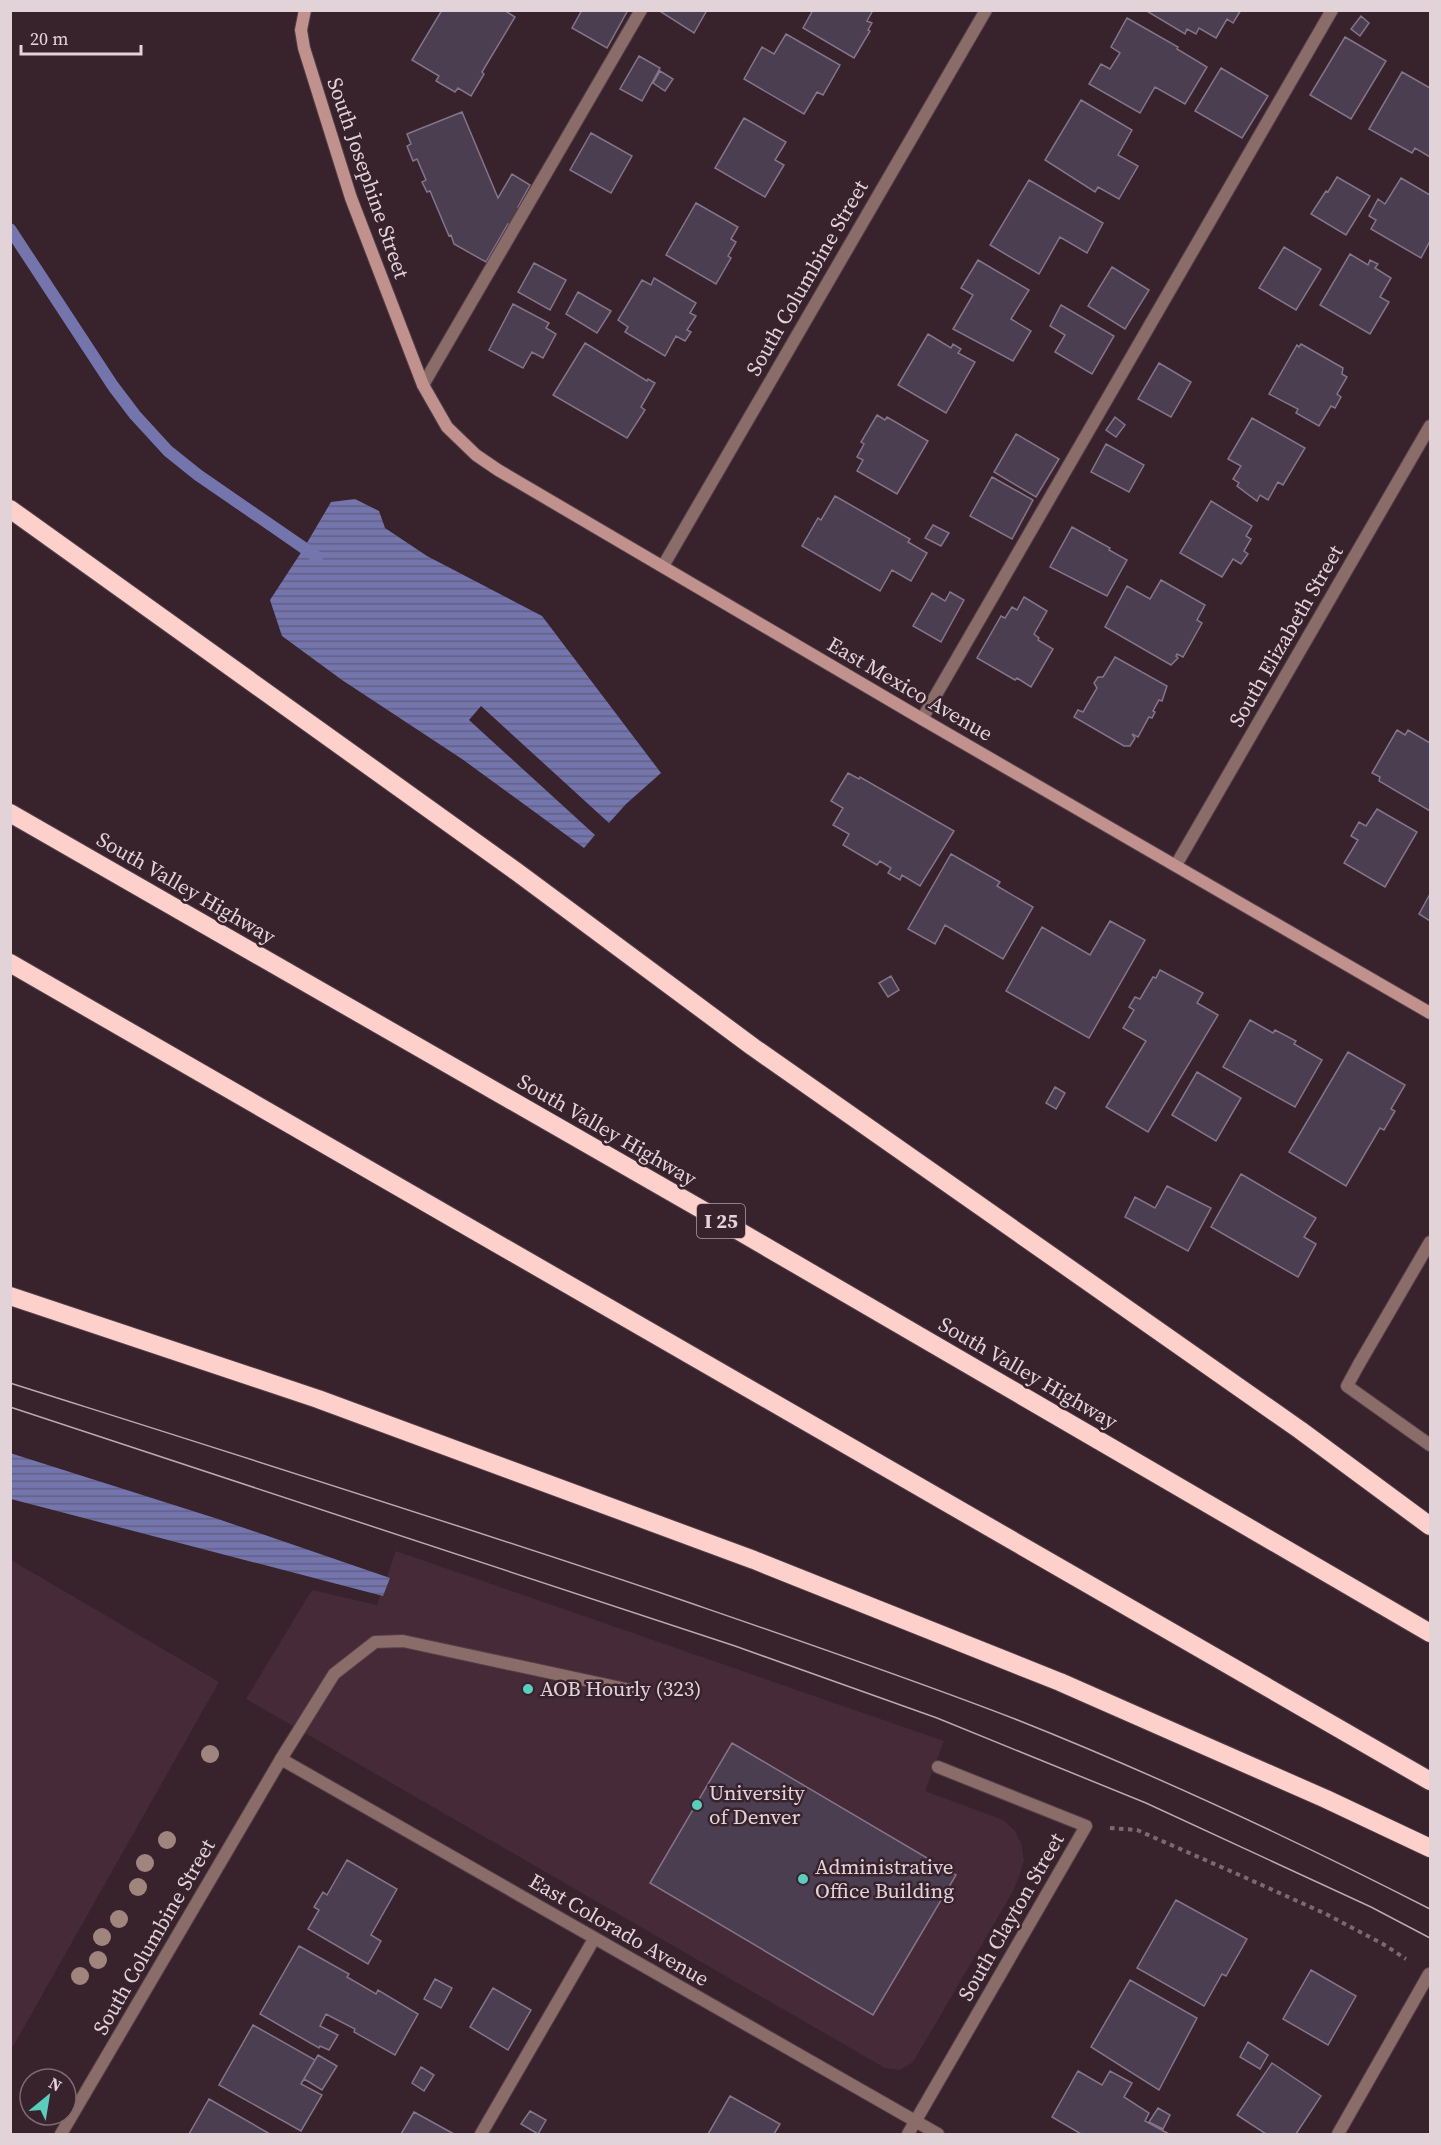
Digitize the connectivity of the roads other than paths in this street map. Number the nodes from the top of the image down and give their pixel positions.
1 (304, 10) edge
2 (641, 10) edge
3 (986, 10) edge
4 (1332, 10) edge
5 (412, 356) joint
6 (423, 385) junction
7 (1431, 426) edge
8 (10, 509) edge
9 (10, 513) edge
10 (33, 526) junction
11 (663, 566) junction
12 (922, 719) junction
13 (10, 813) edge
14 (1176, 865) junction
15 (10, 963) edge
16 (1431, 1013) edge
17 (1431, 1242) edge
18 (10, 1289) edge
19 (10, 1296) edge
20 (160, 1345) junction
21 (1431, 1445) edge
22 (1431, 1526) edge
23 (1431, 1633) edge
24 (640, 1692) dead end
25 (281, 1759) junction
26 (938, 1767) dead end
27 (1431, 1781) edge
28 (1431, 1848) edge
29 (594, 1939) junction
30 (1430, 1975) edge
31 (916, 2121) junction
32 (61, 2134) edge
33 (481, 2134) edge
34 (908, 2134) edge
35 (938, 2134) edge
36 (1338, 2134) edge

1 - 5 street, South Josephine Street
2 - 6 street
3 - 11 street, South Columbine Street
4 - 12 street
5 - 6 street, East Mexico Avenue
6 - 11 street, East Mexico Avenue
7 - 14 street, South Elizabeth Street
8 - 10 highway
9 - 10 highway
10 - 22 highway
11 - 12 street, East Mexico Avenue
12 - 14 street, East Mexico Avenue
13 - 23 highway, South Valley Highway / I 25
14 - 16 street, East Mexico Avenue
15 - 27 highway
17 - 21 street
18 - 20 highway
19 - 20 highway
20 - 28 highway
24 - 25 street, South Columbine Street
25 - 29 street, East Colorado Avenue
25 - 32 street, South Columbine Street
26 - 31 street, South Clayton Street
29 - 31 street, East Colorado Avenue
29 - 33 street
30 - 36 street
31 - 34 street, South Clayton Street
31 - 35 street, East Colorado Avenue

